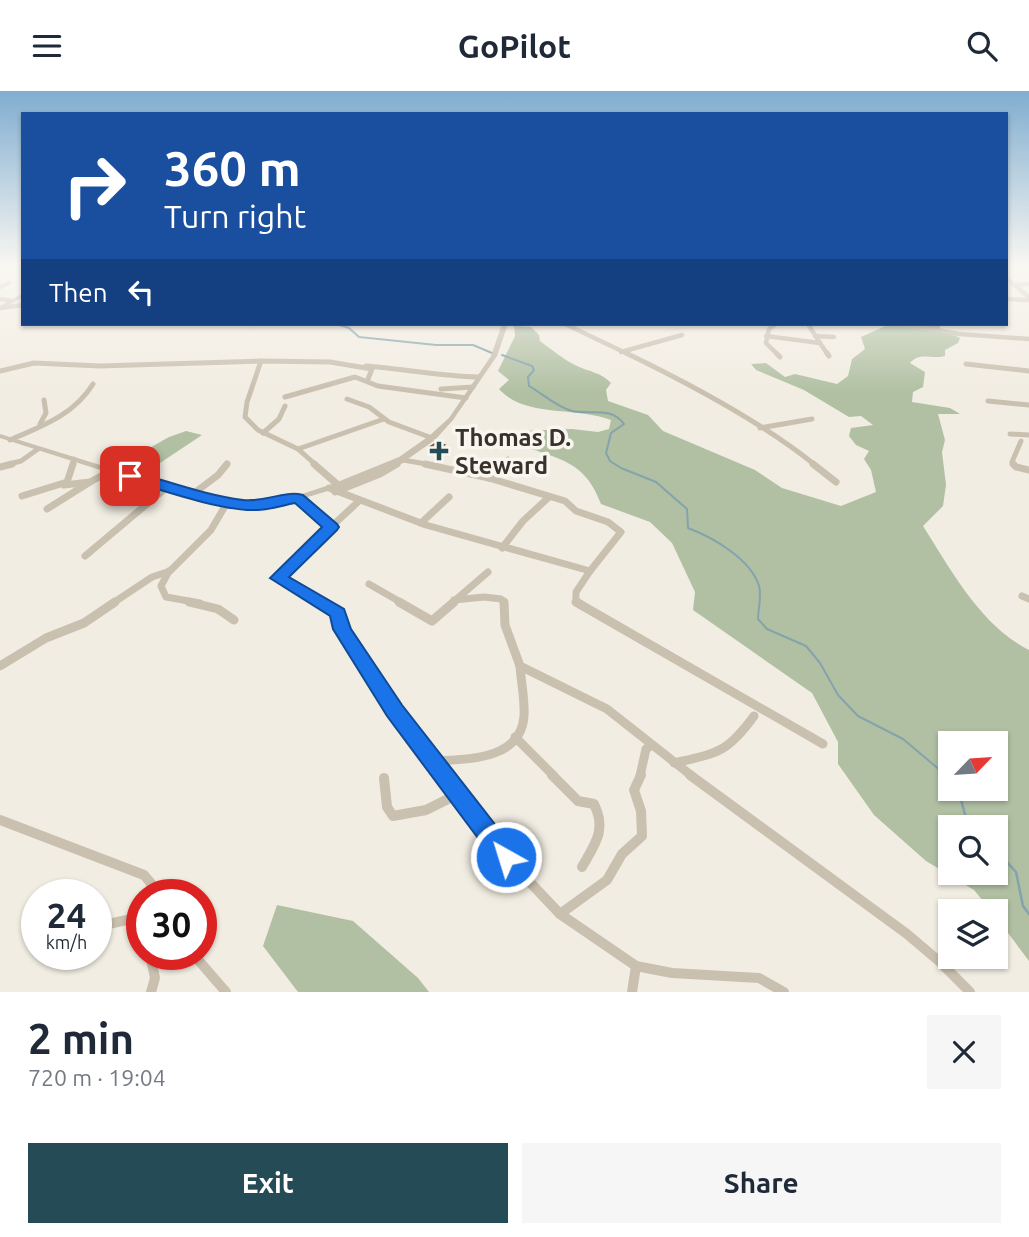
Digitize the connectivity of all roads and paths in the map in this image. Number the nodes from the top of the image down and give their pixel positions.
1 (504, 326) edge
2 (570, 326) edge
3 (773, 326) edge
4 (809, 326) edge
5 (914, 326) edge
6 (682, 335) dead end
7 (766, 336) junction
8 (815, 336) junction
9 (834, 337) dead end
10 (1029, 339) edge
11 (820, 343) junction
12 (620, 352) junction
13 (780, 356) dead end
14 (829, 356) dead end
15 (261, 361) junction
16 (966, 363) dead end
17 (366, 366) junction
18 (0, 371) edge
19 (1029, 371) edge
20 (479, 377) junction
21 (368, 379) junction
22 (93, 384) dead end
23 (473, 387) junction
24 (441, 389) dead end
25 (285, 397) dead end
26 (466, 398) junction
27 (347, 399) dead end
28 (44, 400) dead end
29 (988, 401) dead end
30 (1029, 405) edge
31 (285, 406) dead end
32 (384, 419) junction
33 (812, 419) dead end
34 (38, 426) junction
35 (759, 428) junction
36 (263, 433) junction
37 (1010, 434) dead end
38 (1029, 435) edge
39 (0, 436) edge
40 (432, 438) junction
41 (10, 440) junction
42 (1021, 441) dead end
43 (38, 449) junction
44 (298, 449) junction
45 (75, 459) junction
46 (508, 459) dead end
47 (227, 464) dead end
48 (0, 467) edge
49 (112, 470) junction
50 (1029, 470) edge
51 (489, 478) junction
52 (90, 482) junction
53 (836, 482) dead end
54 (56, 486) junction
55 (166, 488) junction
56 (334, 489) junction
57 (193, 494) junction
58 (22, 496) dead end
59 (449, 497) dead end
60 (549, 497) junction
61 (298, 498) junction
62 (228, 501) junction
63 (359, 501) junction
64 (47, 509) dead end
65 (421, 523) junction
66 (331, 527) junction
67 (502, 548) junction
68 (85, 556) dead end
69 (170, 571) junction
70 (590, 571) junction
71 (488, 572) dead end
72 (369, 584) dead end
73 (454, 600) junction
74 (234, 620) dead end
75 (0, 666) edge
76 (520, 666) junction
77 (754, 716) dead end
78 (514, 737) junction
79 (823, 744) dead end
80 (652, 745) junction
81 (435, 761) junction
82 (674, 763) junction
83 (384, 778) dead end
84 (457, 795) junction
85 (0, 820) edge
86 (582, 867) dead end
87 (148, 879) edge
88 (560, 914) junction
89 (938, 954) edge
90 (636, 966) junction
91 (954, 969) edge
92 (155, 970) edge
93 (207, 970) edge
94 (152, 991) edge
95 (226, 992) edge
96 (632, 992) edge
97 (784, 992) edge
98 (970, 992) edge

1 - 20 street
2 - 12 street
3 - 7 street
4 - 8 street
5 - 10 street
6 - 12 street
7 - 11 street
7 - 13 street
8 - 9 street
8 - 11 street
11 - 14 street
12 - 35 street
15 - 17 street
15 - 18 street
15 - 36 street
16 - 19 street
17 - 20 street
17 - 21 street
20 - 23 street
21 - 25 street
21 - 26 street
22 - 34 street
23 - 24 street
23 - 26 street
26 - 40 street
27 - 32 street
28 - 34 street
29 - 30 street
31 - 36 street
32 - 40 street
32 - 44 street
33 - 35 street
34 - 41 street
35 - 53 street
36 - 44 street
37 - 38 street
39 - 41 street
40 - 56 street
41 - 43 street
42 - 50 street
43 - 45 street
43 - 48 street
44 - 56 street
45 - 49 street
45 - 54 street
46 - 51 street
47 - 57 street
49 - 52 street
49 - 55 street
51 - 56 street
51 - 60 street
52 - 54 street
52 - 64 street
54 - 58 street
55 - 57 street
55 - 68 street
56 - 61 street
56 - 63 street
57 - 62 street
59 - 65 street
60 - 67 street
60 - 70 street
61 - 62 street
61 - 66 street
62 - 69 street
63 - 65 street
63 - 66 street
65 - 67 street
66 - 81 street
67 - 70 street
69 - 74 street
69 - 75 street
70 - 79 street
71 - 73 street
72 - 73 street
73 - 76 street
76 - 78 street
76 - 80 street
77 - 82 street
78 - 81 street
78 - 86 street
80 - 82 street
80 - 88 street
81 - 84 street
82 - 89 street
83 - 84 street
84 - 88 street
85 - 87 street
88 - 90 street
90 - 96 street
90 - 97 street
91 - 98 street
92 - 94 street
93 - 95 street

